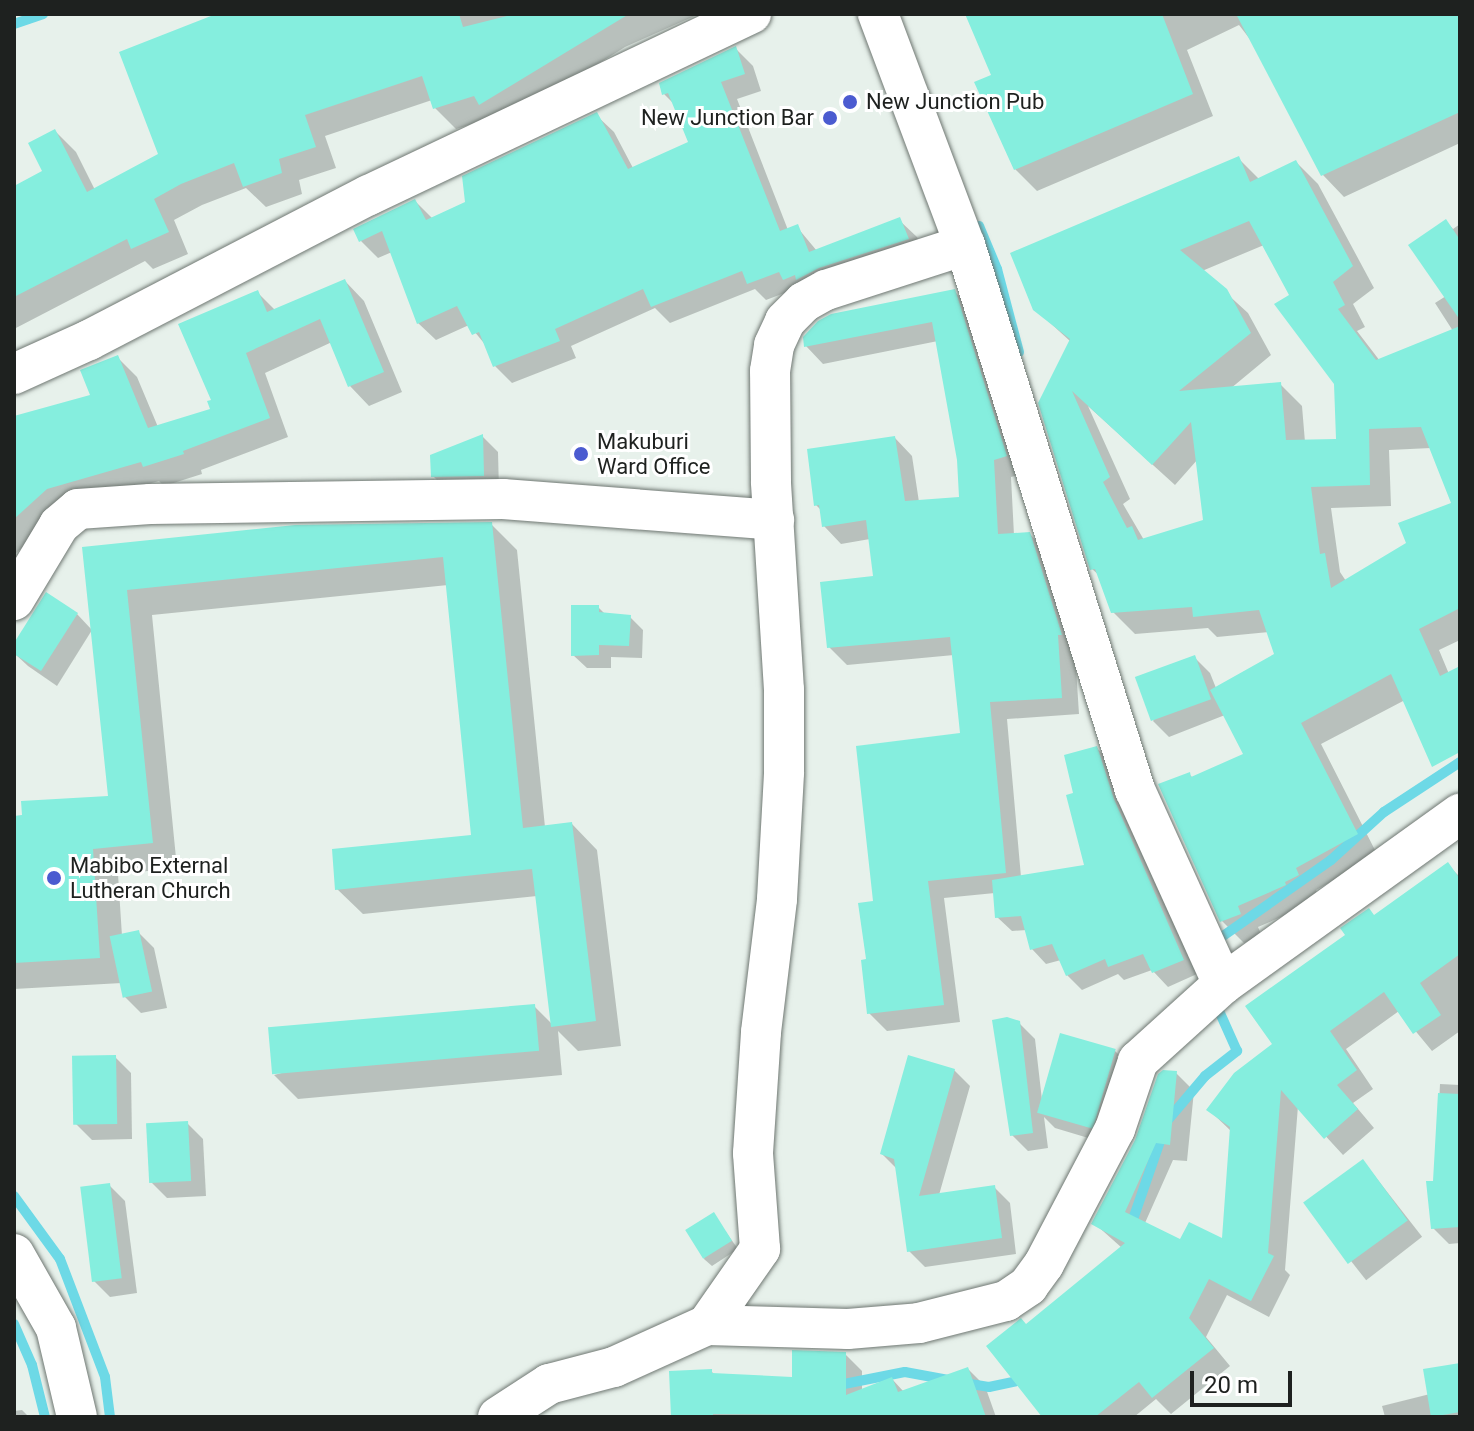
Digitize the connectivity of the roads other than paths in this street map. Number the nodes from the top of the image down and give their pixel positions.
1 (751, 14) edge
2 (878, 14) edge
3 (965, 245) junction
4 (14, 374) edge
5 (774, 520) junction
6 (14, 600) edge
7 (1460, 814) edge
8 (1223, 984) junction
9 (14, 1254) edge
10 (707, 1325) junction
11 (77, 1417) edge
12 (498, 1417) edge

1 - 4 street
2 - 3 street
3 - 5 street
3 - 8 street
5 - 6 street
5 - 10 street
7 - 8 street
8 - 10 street
9 - 11 street
10 - 12 street

